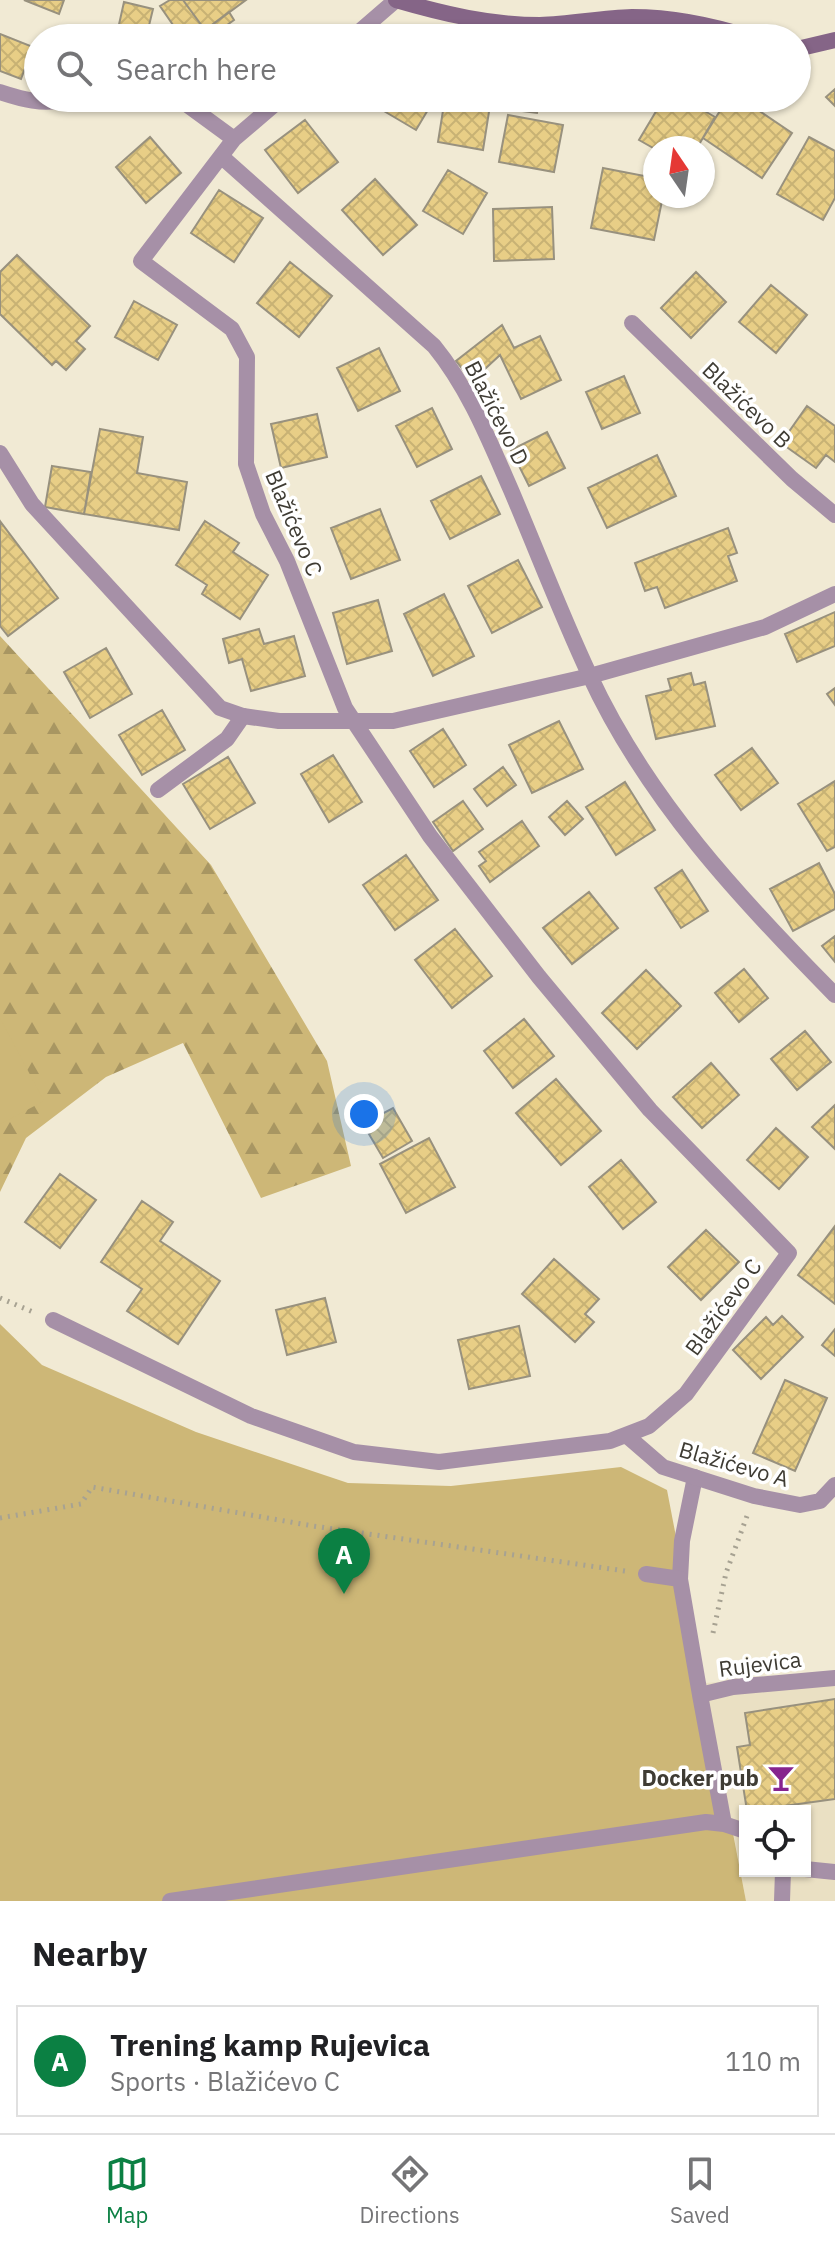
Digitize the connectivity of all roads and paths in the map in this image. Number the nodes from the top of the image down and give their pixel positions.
1 (396, 0) edge
2 (590, 21) junction
3 (368, 24) edge
4 (507, 24) edge
5 (583, 24) edge
6 (592, 24) edge
7 (697, 24) edge
8 (835, 40) edge
9 (811, 46) edge
10 (0, 92) edge
11 (24, 99) edge
12 (197, 112) edge
13 (266, 112) edge
14 (234, 139) junction
15 (222, 157) junction
16 (632, 323) dead end
17 (0, 453) edge
18 (835, 515) edge
19 (835, 594) edge
20 (590, 676) junction
21 (243, 716) junction
22 (354, 721) junction
23 (158, 790) dead end
24 (835, 995) edge
25 (0, 1298) edge
26 (53, 1320) joint
27 (626, 1435) junction
28 (695, 1477) junction
29 (835, 1485) edge
30 (754, 1496) junction
31 (0, 1518) edge
32 (646, 1574) joint
33 (680, 1579) junction
34 (711, 1645) dead end
35 (835, 1678) edge
36 (700, 1695) junction
37 (724, 1824) junction
38 (739, 1829) edge
39 (811, 1870) edge
40 (835, 1872) edge
41 (783, 1877) edge
42 (170, 1901) edge
43 (782, 1901) edge

1 - 3 street
1 - 4 street
2 - 5 street
2 - 6 street
2 - 7 street
8 - 9 street
10 - 11 street
12 - 14 street
13 - 14 street, Blažićevo C
14 - 15 street, Blažićevo C
15 - 20 street, Blažićevo D
15 - 22 street, Blažićevo C
16 - 18 street, Blažićevo B
17 - 21 street
19 - 20 street
20 - 22 street
20 - 24 street, Blažićevo D
21 - 22 street
21 - 23 street
22 - 27 street, Blažićevo C
25 - 26 path
26 - 27 street, Blažićevo C
27 - 28 street, Blažićevo A
28 - 30 street, Blažićevo A
28 - 33 street
29 - 30 street, Blažićevo A
30 - 34 path
31 - 32 path
32 - 33 street
33 - 36 street
35 - 36 street, Rujevica
36 - 37 street, Rujevica
37 - 38 street
37 - 42 street
39 - 40 street
41 - 43 street

